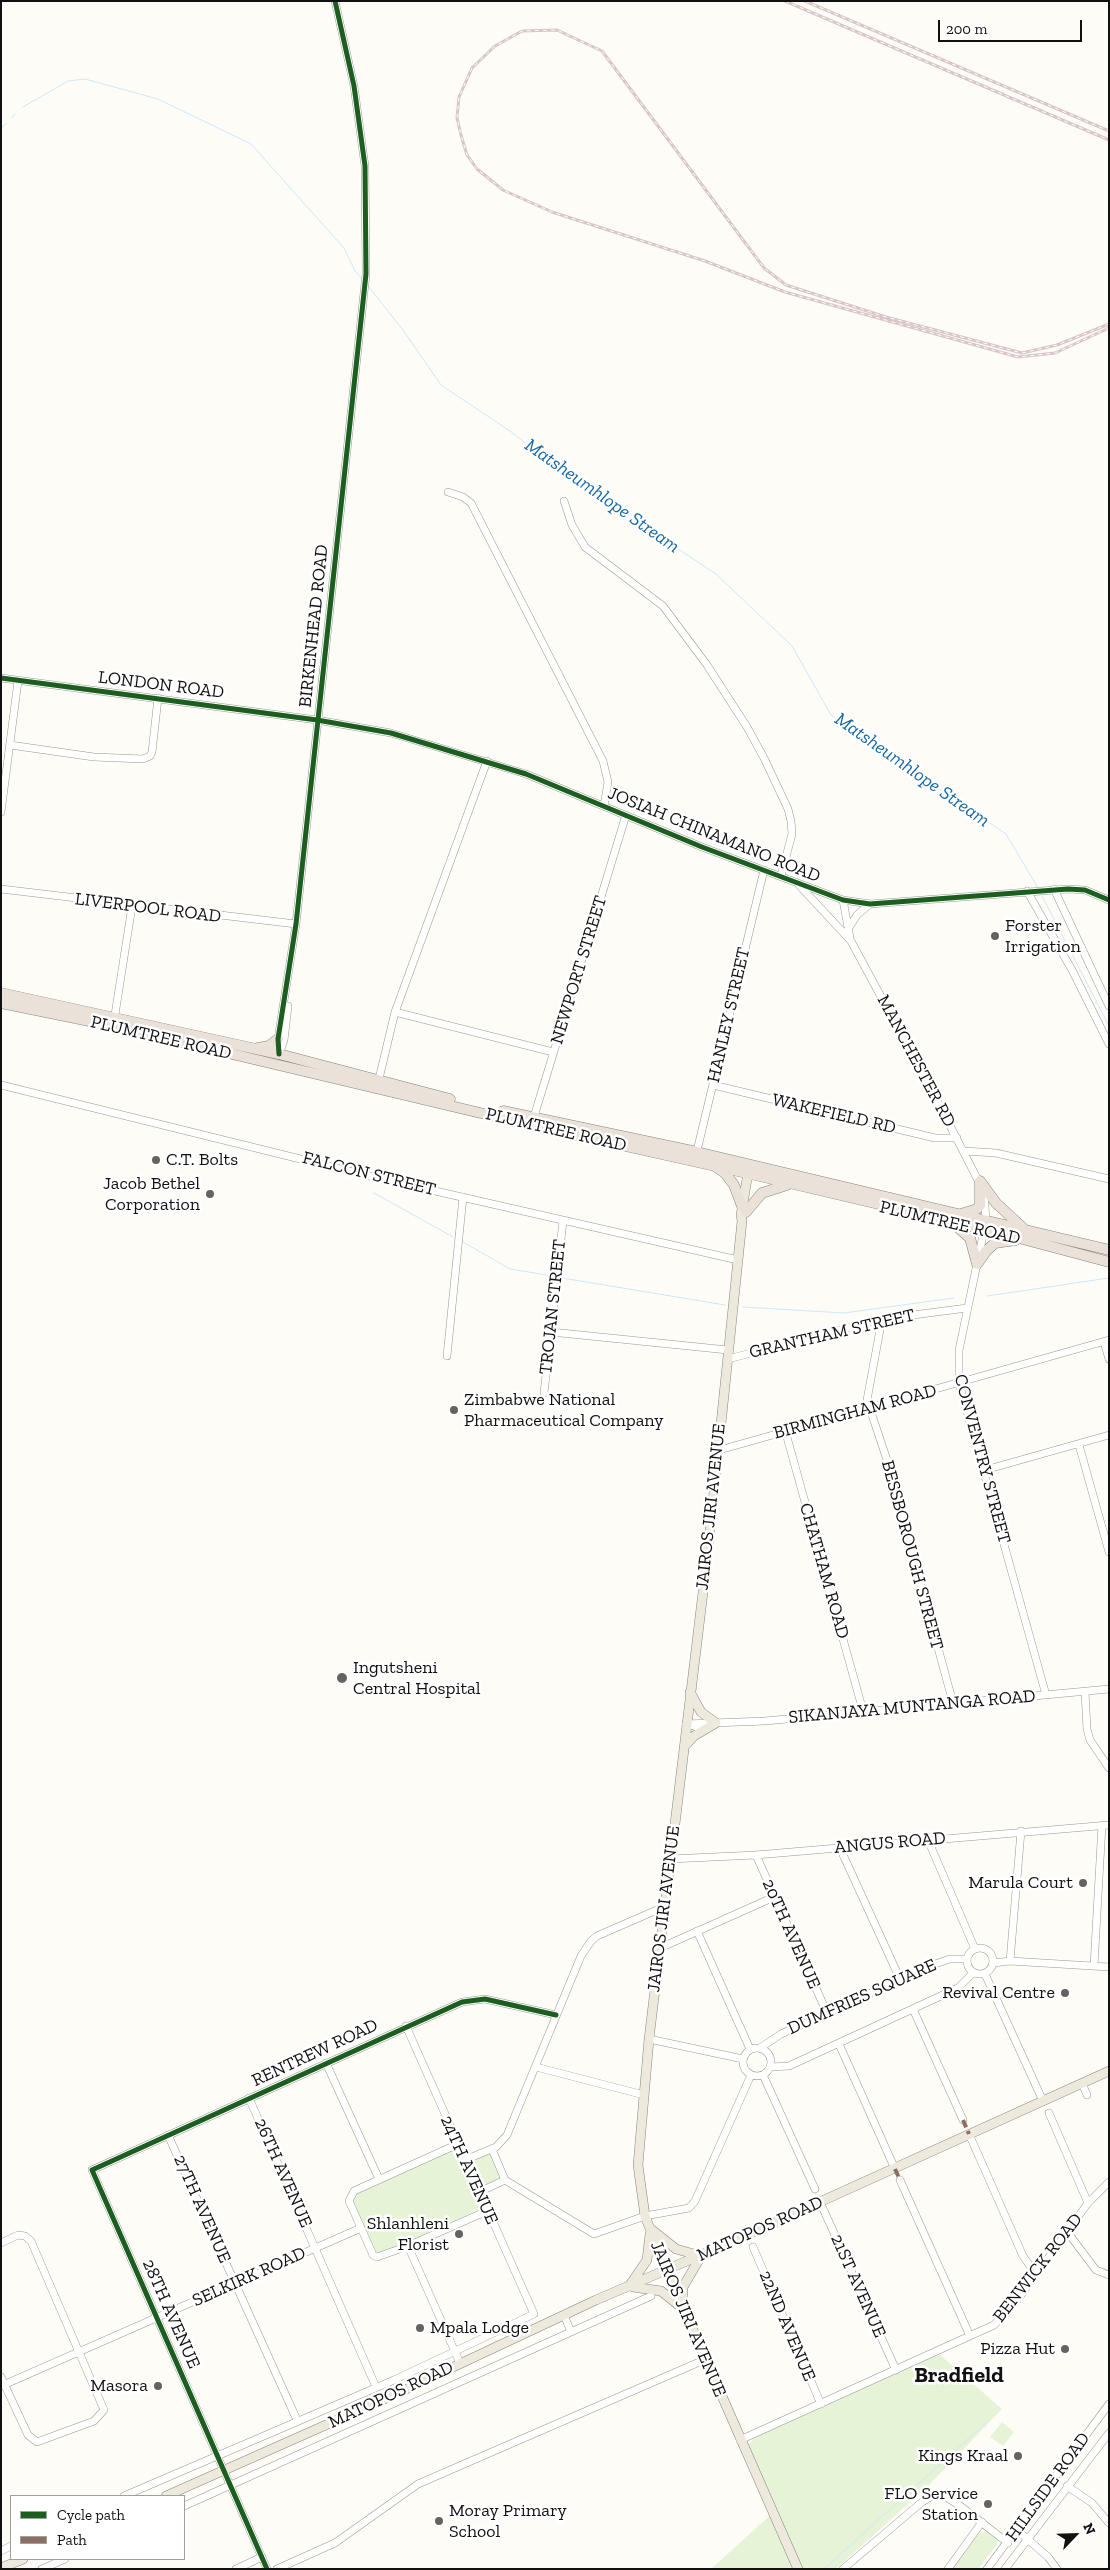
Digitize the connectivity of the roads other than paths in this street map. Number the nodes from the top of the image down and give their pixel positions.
1 (335, 1) edge
2 (448, 492) dead end
3 (564, 501) dead end
4 (1, 678) edge
5 (18, 681) junction
6 (158, 698) junction
7 (318, 720) junction
8 (10, 745) junction
9 (487, 761) junction
10 (604, 806) junction
11 (1, 812) edge
12 (626, 815) junction
13 (764, 870) junction
14 (781, 876) junction
15 (798, 884) junction
16 (1, 889) edge
17 (1054, 889) junction
18 (1029, 891) junction
19 (843, 900) junction
20 (1109, 900) edge
21 (870, 904) junction
22 (132, 906) junction
23 (296, 924) junction
24 (848, 929) junction
25 (851, 941) junction
26 (1, 994) edge
27 (1, 1003) edge
28 (14, 1006) junction
29 (1109, 1006) edge
30 (1, 1010) edge
31 (395, 1012) junction
32 (114, 1022) junction
33 (281, 1039) junction
34 (1109, 1044) edge
35 (255, 1049) junction
36 (553, 1052) junction
37 (279, 1054) junction
38 (292, 1058) junction
39 (262, 1062) junction
40 (292, 1069) junction
41 (1, 1084) edge
42 (378, 1084) junction
43 (713, 1085) junction
44 (532, 1122) junction
45 (957, 1138) junction
46 (964, 1151) junction
47 (696, 1156) junction
48 (739, 1162) junction
49 (712, 1165) junction
50 (766, 1169) junction
51 (751, 1174) junction
52 (1109, 1179) edge
53 (980, 1181) junction
54 (792, 1184) junction
55 (463, 1197) junction
56 (743, 1213) junction
57 (961, 1214) junction
58 (563, 1221) junction
59 (950, 1221) junction
60 (986, 1225) junction
61 (1025, 1235) junction
62 (1109, 1250) edge
63 (738, 1260) junction
64 (1109, 1260) edge
65 (978, 1264) junction
66 (967, 1308) junction
67 (882, 1319) junction
68 (551, 1332) junction
69 (1106, 1341) edge
70 (728, 1355) junction
71 (447, 1356) dead end
72 (1109, 1359) edge
73 (959, 1383) junction
74 (544, 1393) dead end
75 (869, 1408) junction
76 (785, 1430) junction
77 (1109, 1435) edge
78 (1079, 1445) junction
79 (716, 1451) junction
80 (985, 1470) junction
81 (1109, 1552) edge
82 (1109, 1690) edge
83 (689, 1691) junction
84 (1085, 1692) junction
85 (1046, 1695) junction
86 (952, 1703) junction
87 (863, 1711) junction
88 (716, 1723) junction
89 (686, 1724) junction
90 (683, 1750) junction
91 (1109, 1768) edge
92 (1106, 1825) edge
93 (1020, 1831) junction
94 (928, 1840) junction
95 (839, 1846) junction
96 (756, 1855) junction
97 (670, 1859) junction
98 (774, 1898) junction
99 (666, 1906) junction
100 (697, 1932) junction
101 (660, 1948) junction
102 (975, 1949) junction
103 (967, 1959) junction
104 (1010, 1961) junction
105 (993, 1963) junction
106 (1094, 1966) junction
107 (1109, 1967) edge
108 (973, 1973) junction
109 (984, 1974) junction
110 (900, 1980) junction
111 (913, 2008) junction
112 (826, 2013) junction
113 (556, 2015) junction
114 (406, 2026) junction
115 (649, 2039) junction
116 (839, 2044) junction
117 (760, 2048) junction
118 (750, 2049) junction
119 (743, 2059) junction
120 (326, 2063) junction
121 (536, 2066) junction
122 (771, 2067) junction
123 (1109, 2071) edge
124 (751, 2075) junction
125 (764, 2075) junction
126 (1082, 2083) junction
127 (644, 2095) junction
128 (1087, 2095) dead end
129 (249, 2098) junction
130 (1043, 2101) junction
131 (1049, 2113) dead end
132 (963, 2120) dead end
133 (968, 2134) junction
134 (168, 2135) junction
135 (458, 2144) junction
136 (492, 2149) junction
137 (465, 2160) junction
138 (894, 2169) junction
139 (92, 2170) joint
140 (379, 2178) junction
141 (505, 2180) junction
142 (900, 2180) dead end
143 (1109, 2182) edge
144 (815, 2189) dead end
145 (479, 2192) junction
146 (820, 2202) junction
147 (1088, 2204) junction
148 (487, 2211) junction
149 (645, 2216) junction
150 (360, 2228) junction
151 (650, 2228) junction
152 (1068, 2233) junction
153 (1, 2243) edge
154 (408, 2246) junction
155 (315, 2247) junction
156 (754, 2247) dead end
157 (702, 2256) junction
158 (667, 2271) junction
159 (1036, 2273) junction
160 (1109, 2275) edge
161 (235, 2282) junction
162 (629, 2287) junction
163 (651, 2296) dead end
164 (683, 2309) junction
165 (564, 2315) junction
166 (157, 2318) junction
167 (571, 2332) junction
168 (970, 2336) junction
169 (455, 2351) junction
170 (80, 2352) junction
171 (704, 2360) junction
172 (460, 2363) junction
173 (896, 2370) junction
174 (1, 2377) edge
175 (3, 2385) edge
176 (376, 2387) junction
177 (821, 2404) junction
178 (1109, 2404) edge
179 (297, 2420) junction
180 (1109, 2433) edge
181 (740, 2440) junction
182 (218, 2454) junction
183 (225, 2470) junction
184 (232, 2485) junction
185 (1067, 2486) junction
186 (126, 2495) edge
187 (168, 2495) edge
188 (185, 2506) edge
189 (982, 2522) junction
190 (1109, 2523) edge
191 (1017, 2530) junction
192 (1027, 2538) junction
193 (1008, 2543) junction
194 (262, 2557) junction
195 (21, 2560) edge
196 (63, 2560) edge
197 (1, 2568) edge
198 (42, 2569) edge
199 (236, 2569) edge
200 (268, 2569) edge
201 (277, 2569) edge
202 (798, 2569) edge
203 (843, 2569) edge
204 (948, 2569) edge
205 (987, 2569) edge
206 (1005, 2569) edge
207 (1057, 2569) edge

1 - 7 street, BIRKENHEAD ROAD
2 - 10 street
3 - 14 street
4 - 5 street, LONDON ROAD
5 - 6 street, LONDON ROAD
5 - 8 street
6 - 7 street, LONDON ROAD
6 - 8 street
7 - 9 street, JOSIAH CHINAMANO ROAD
7 - 23 street, BIRKENHEAD ROAD
8 - 11 street
9 - 10 street, JOSIAH CHINAMANO ROAD
9 - 31 street
10 - 12 street, JOSIAH CHINAMANO ROAD
12 - 13 street, JOSIAH CHINAMANO ROAD
12 - 36 street, NEWPORT STREET
13 - 14 street, JOSIAH CHINAMANO ROAD
13 - 43 street, HANLEY STREET
14 - 15 street, JOSIAH CHINAMANO ROAD
15 - 19 street, JOSIAH CHINAMANO ROAD
15 - 25 street
16 - 22 street, LIVERPOOL ROAD
17 - 18 street, JOSIAH CHINAMANO ROAD
17 - 20 street, JOSIAH CHINAMANO ROAD
17 - 29 street
18 - 21 street, JOSIAH CHINAMANO ROAD
18 - 34 street
19 - 21 street, JOSIAH CHINAMANO ROAD
19 - 24 street
21 - 24 street
22 - 23 street, LIVERPOOL ROAD
22 - 32 street
23 - 33 street, BIRKENHEAD ROAD
24 - 25 street
25 - 45 street, MANCHESTER RD
26 - 32 highway, PLUMTREE ROAD
27 - 28 highway, PLUMTREE ROAD
28 - 30 highway
28 - 32 highway, PLUMTREE ROAD
31 - 36 street
31 - 42 street
32 - 35 highway, PLUMTREE ROAD
32 - 39 highway, PLUMTREE ROAD
33 - 35 highway
33 - 37 street, BIRKENHEAD ROAD
33 - 38 highway
35 - 37 highway, PLUMTREE ROAD
36 - 44 street, NEWPORT STREET
37 - 38 highway, PLUMTREE ROAD
37 - 39 highway
37 - 40 highway
38 - 42 highway, PLUMTREE ROAD
39 - 40 highway, PLUMTREE ROAD
40 - 42 highway, PLUMTREE ROAD
41 - 55 street, FALCON STREET
42 - 44 highway, PLUMTREE ROAD
43 - 45 street, WAKEFIELD RD
43 - 47 street, HANLEY STREET
44 - 47 highway, PLUMTREE ROAD
45 - 46 street, MANCHESTER RD
46 - 52 street
46 - 53 street, MANCHESTER RD
47 - 48 highway, PLUMTREE ROAD
47 - 49 highway, PLUMTREE ROAD
48 - 50 highway, PLUMTREE ROAD
48 - 51 highway
49 - 51 highway, PLUMTREE ROAD
49 - 56 highway
50 - 51 highway
50 - 57 highway, PLUMTREE ROAD
51 - 54 highway, PLUMTREE ROAD
51 - 56 main road, JAIROS JIRI AVENUE
53 - 57 highway
53 - 60 street, MANCHESTER RD
53 - 61 highway
54 - 56 highway
54 - 59 highway, PLUMTREE ROAD
55 - 58 street, FALCON STREET
55 - 71 street
56 - 63 main road, JAIROS JIRI AVENUE
57 - 60 highway, PLUMTREE ROAD
58 - 63 street, FALCON STREET
58 - 68 street, TROJAN STREET
59 - 60 highway, PLUMTREE ROAD
59 - 65 highway
60 - 61 highway, PLUMTREE ROAD
60 - 65 street, CONVENTRY STREET
61 - 62 highway, PLUMTREE ROAD
61 - 64 highway, PLUMTREE ROAD
61 - 65 highway
63 - 70 main road, JAIROS JIRI AVENUE
65 - 66 street, CONVENTRY STREET
66 - 67 street, GRANTHAM STREET
66 - 73 street, CONVENTRY STREET
67 - 70 street, GRANTHAM STREET
67 - 75 street
68 - 70 street
68 - 74 street, TROJAN STREET
69 - 72 street
69 - 73 street, BIRMINGHAM ROAD
70 - 79 main road, JAIROS JIRI AVENUE
73 - 75 street, BIRMINGHAM ROAD
73 - 80 street, CONVENTRY STREET
75 - 76 street, BIRMINGHAM ROAD
75 - 86 street, BESSBOROUGH STREET
76 - 79 street, BIRMINGHAM ROAD
76 - 87 street, CHATHAM ROAD
77 - 78 street
78 - 80 street
78 - 81 street
79 - 83 main road, JAIROS JIRI AVENUE
80 - 85 street, CONVENTRY STREET
82 - 84 street, SIKANJAYA MUNTANGA ROAD
83 - 88 main road
83 - 89 main road, JAIROS JIRI AVENUE
84 - 85 street, SIKANJAYA MUNTANGA ROAD
84 - 91 street
85 - 86 street, SIKANJAYA MUNTANGA ROAD
86 - 87 street, SIKANJAYA MUNTANGA ROAD
87 - 88 street, SIKANJAYA MUNTANGA ROAD
88 - 89 street, SIKANJAYA MUNTANGA ROAD
88 - 90 main road
89 - 90 main road, JAIROS JIRI AVENUE
90 - 97 main road, JAIROS JIRI AVENUE
92 - 93 street, ANGUS ROAD
92 - 106 street
93 - 94 street, ANGUS ROAD
93 - 104 street
94 - 95 street, ANGUS ROAD
94 - 102 street
95 - 96 street, ANGUS ROAD
95 - 110 street
96 - 97 street, ANGUS ROAD
96 - 98 street, 20TH AVENUE
97 - 99 main road, JAIROS JIRI AVENUE
98 - 100 street
98 - 112 street, 20TH AVENUE
99 - 101 main road, JAIROS JIRI AVENUE
99 - 113 street
100 - 101 street
100 - 118 street
101 - 115 main road, JAIROS JIRI AVENUE
102 - 103 street
102 - 105 street
103 - 108 street
103 - 110 street, DUMFRIES SQUARE
104 - 105 street
104 - 106 street
105 - 109 street
106 - 107 street
108 - 109 street
108 - 111 street, DUMFRIES SQUARE
109 - 130 street
110 - 112 street, DUMFRIES SQUARE
111 - 116 street, DUMFRIES SQUARE
111 - 132 street
112 - 117 street, DUMFRIES SQUARE
113 - 114 street, RENTREW ROAD
113 - 121 street
114 - 120 street, RENTREW ROAD
114 - 135 street, 24TH AVENUE
115 - 119 street
115 - 127 main road, JAIROS JIRI AVENUE
116 - 122 street, DUMFRIES SQUARE
116 - 138 street
117 - 118 street
117 - 122 street
118 - 119 street
119 - 124 street
120 - 129 street, RENTREW ROAD
120 - 140 street
121 - 127 street
121 - 136 street
122 - 125 street
123 - 126 main road, MATOPOS ROAD
124 - 125 street
124 - 149 street
125 - 144 street
126 - 128 street
126 - 130 main road, MATOPOS ROAD
127 - 149 main road, JAIROS JIRI AVENUE
129 - 134 street, RENTREW ROAD
129 - 155 street, 26TH AVENUE
130 - 133 main road, MATOPOS ROAD
131 - 147 street
133 - 138 main road, MATOPOS ROAD
133 - 159 street
134 - 139 street, RENTREW ROAD
134 - 161 street, 27TH AVENUE
135 - 137 street, 24TH AVENUE
135 - 140 street
136 - 137 street
136 - 141 street
137 - 145 street, 24TH AVENUE
138 - 146 main road, MATOPOS ROAD
139 - 166 street, 28TH AVENUE
140 - 150 street
141 - 145 street
141 - 149 street
142 - 168 street
143 - 147 street, BENWICK ROAD
145 - 148 street, 24TH AVENUE
146 - 157 main road, MATOPOS ROAD
146 - 173 street, 21ST AVENUE
147 - 152 street, BENWICK ROAD
148 - 154 street
148 - 169 street, 24TH AVENUE
149 - 151 main road, JAIROS JIRI AVENUE
150 - 154 street
150 - 155 street, SELKIRK ROAD
151 - 157 main road
151 - 158 main road, JAIROS JIRI AVENUE
151 - 162 main road
152 - 159 street, BENWICK ROAD
152 - 160 street
153 - 170 street
154 - 169 street
155 - 161 street, SELKIRK ROAD
155 - 176 street, 26TH AVENUE
156 - 177 street, 22ND AVENUE
157 - 158 main road, MATOPOS ROAD
157 - 164 main road
158 - 162 main road, MATOPOS ROAD
158 - 164 main road, JAIROS JIRI AVENUE
159 - 168 street, BENWICK ROAD
161 - 166 street, SELKIRK ROAD
161 - 179 street, 27TH AVENUE
162 - 164 main road
162 - 165 main road, MATOPOS ROAD
163 - 167 street
164 - 171 main road, JAIROS JIRI AVENUE
165 - 167 street
165 - 172 main road, MATOPOS ROAD
166 - 170 street, SELKIRK ROAD
166 - 182 street, 28TH AVENUE
167 - 184 street
168 - 173 street, BENWICK ROAD
169 - 172 street
169 - 176 street
170 - 175 street, SELKIRK ROAD
170 - 175 street
171 - 181 main road, JAIROS JIRI AVENUE
171 - 201 street
172 - 183 main road, MATOPOS ROAD
173 - 177 street, BENWICK ROAD
174 - 175 street
176 - 179 street
177 - 181 street, BENWICK ROAD
178 - 191 street, HILLSIDE ROAD
179 - 182 street
180 - 185 street
181 - 202 main road, JAIROS JIRI AVENUE
182 - 183 street, 28TH AVENUE
182 - 186 street
183 - 184 street, 28TH AVENUE
183 - 187 main road, MATOPOS ROAD
184 - 188 street
184 - 194 street, 28TH AVENUE
185 - 190 street
185 - 192 street
189 - 193 street
189 - 203 street
189 - 204 street
191 - 192 street
191 - 193 street, HILLSIDE ROAD
192 - 206 street
192 - 207 street
193 - 205 street, HILLSIDE ROAD
194 - 199 street
194 - 200 street, 28TH AVENUE
195 - 197 main road
196 - 198 street

